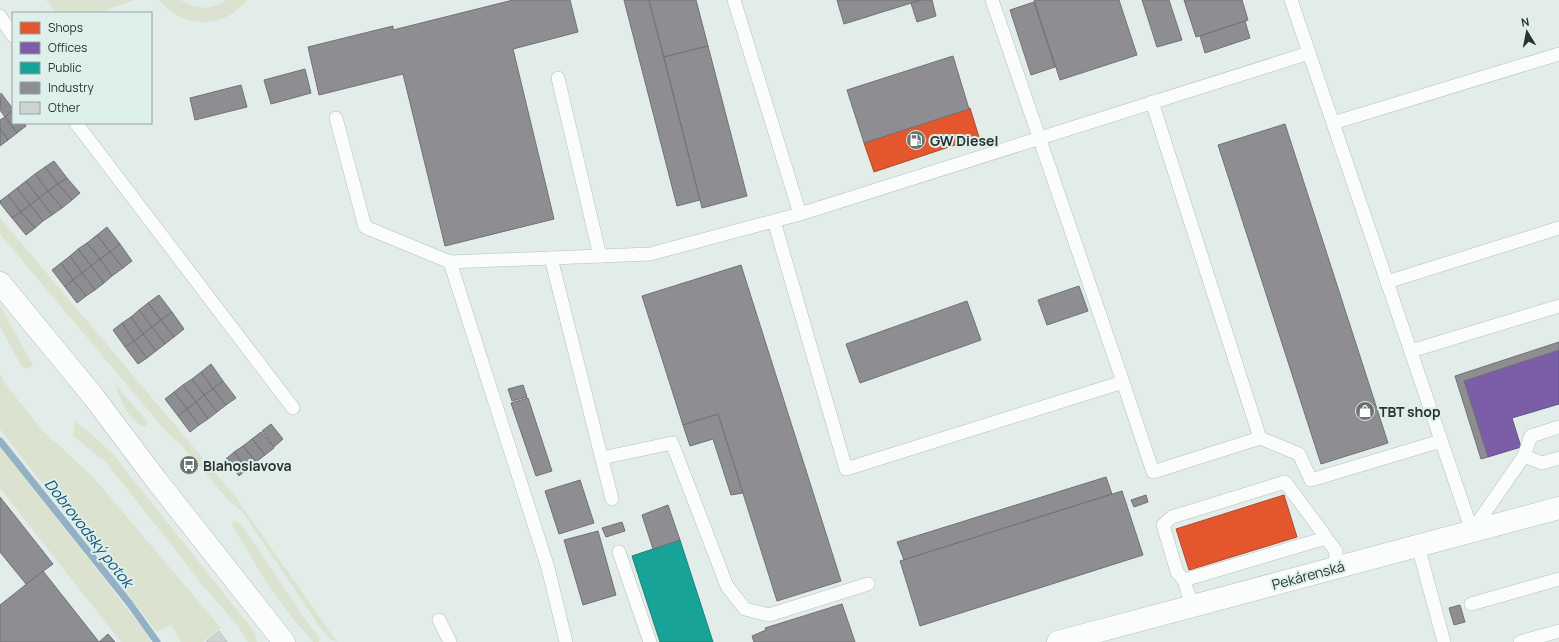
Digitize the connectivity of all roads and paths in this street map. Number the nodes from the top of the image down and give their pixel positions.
1 (734, 0) edge
2 (992, 0) edge
3 (1291, 0) edge
4 (0, 16) edge
5 (12, 34) edge
6 (1309, 53) junction
7 (1559, 54) edge
8 (558, 78) dead end
9 (1152, 102) junction
10 (336, 118) dead end
11 (1333, 123) junction
12 (77, 124) edge
13 (1039, 137) junction
14 (800, 214) junction
15 (774, 221) junction
16 (1559, 228) edge
17 (600, 256) junction
18 (552, 258) junction
19 (450, 262) junction
20 (1387, 282) junction
21 (0, 283) edge
22 (1559, 306) edge
23 (1411, 351) junction
24 (1123, 382) junction
25 (293, 408) dead end
26 (1559, 427) edge
27 (1260, 438) junction
28 (1441, 441) junction
29 (1524, 456) junction
30 (602, 458) junction
31 (1559, 458) edge
32 (612, 500) dead end
33 (1559, 508) edge
34 (1472, 531) junction
35 (1326, 538) junction
36 (1418, 546) junction
37 (619, 552) dead end
38 (1335, 568) junction
39 (1559, 579) edge
40 (1184, 580) junction
41 (868, 584) dead end
42 (1471, 604) dead end
43 (1192, 606) junction
44 (439, 620) dead end
45 (1559, 631) edge
46 (271, 633) edge
47 (284, 642) edge
48 (450, 642) edge
49 (566, 642) edge
50 (650, 642) edge
51 (1058, 642) edge
52 (1444, 642) edge
53 (1520, 642) edge

1 - 14 lane
2 - 13 lane
3 - 6 lane
4 - 5 lane
6 - 9 lane
6 - 11 lane
7 - 11 lane
8 - 17 lane
9 - 13 lane
9 - 27 lane
10 - 19 lane
11 - 20 lane
12 - 25 lane
13 - 14 lane
13 - 24 lane
14 - 15 lane
15 - 17 lane
15 - 24 lane
16 - 20 lane
17 - 18 lane
18 - 19 lane
18 - 30 lane
19 - 49 lane
20 - 23 lane
21 - 46 street
22 - 23 lane
23 - 28 lane
24 - 27 lane
26 - 29 lane
27 - 28 lane
28 - 34 lane
29 - 31 lane
29 - 34 lane
30 - 32 lane
30 - 41 lane
33 - 34 street, Pekárenská
34 - 36 street, Pekárenská
35 - 38 lane
35 - 40 lane
35 - 40 lane
36 - 38 street, Pekárenská
36 - 52 lane
37 - 50 lane
38 - 43 street, Pekárenská
39 - 42 lane
40 - 43 lane
43 - 51 street, Pekárenská
44 - 48 lane
45 - 53 lane
46 - 47 street

